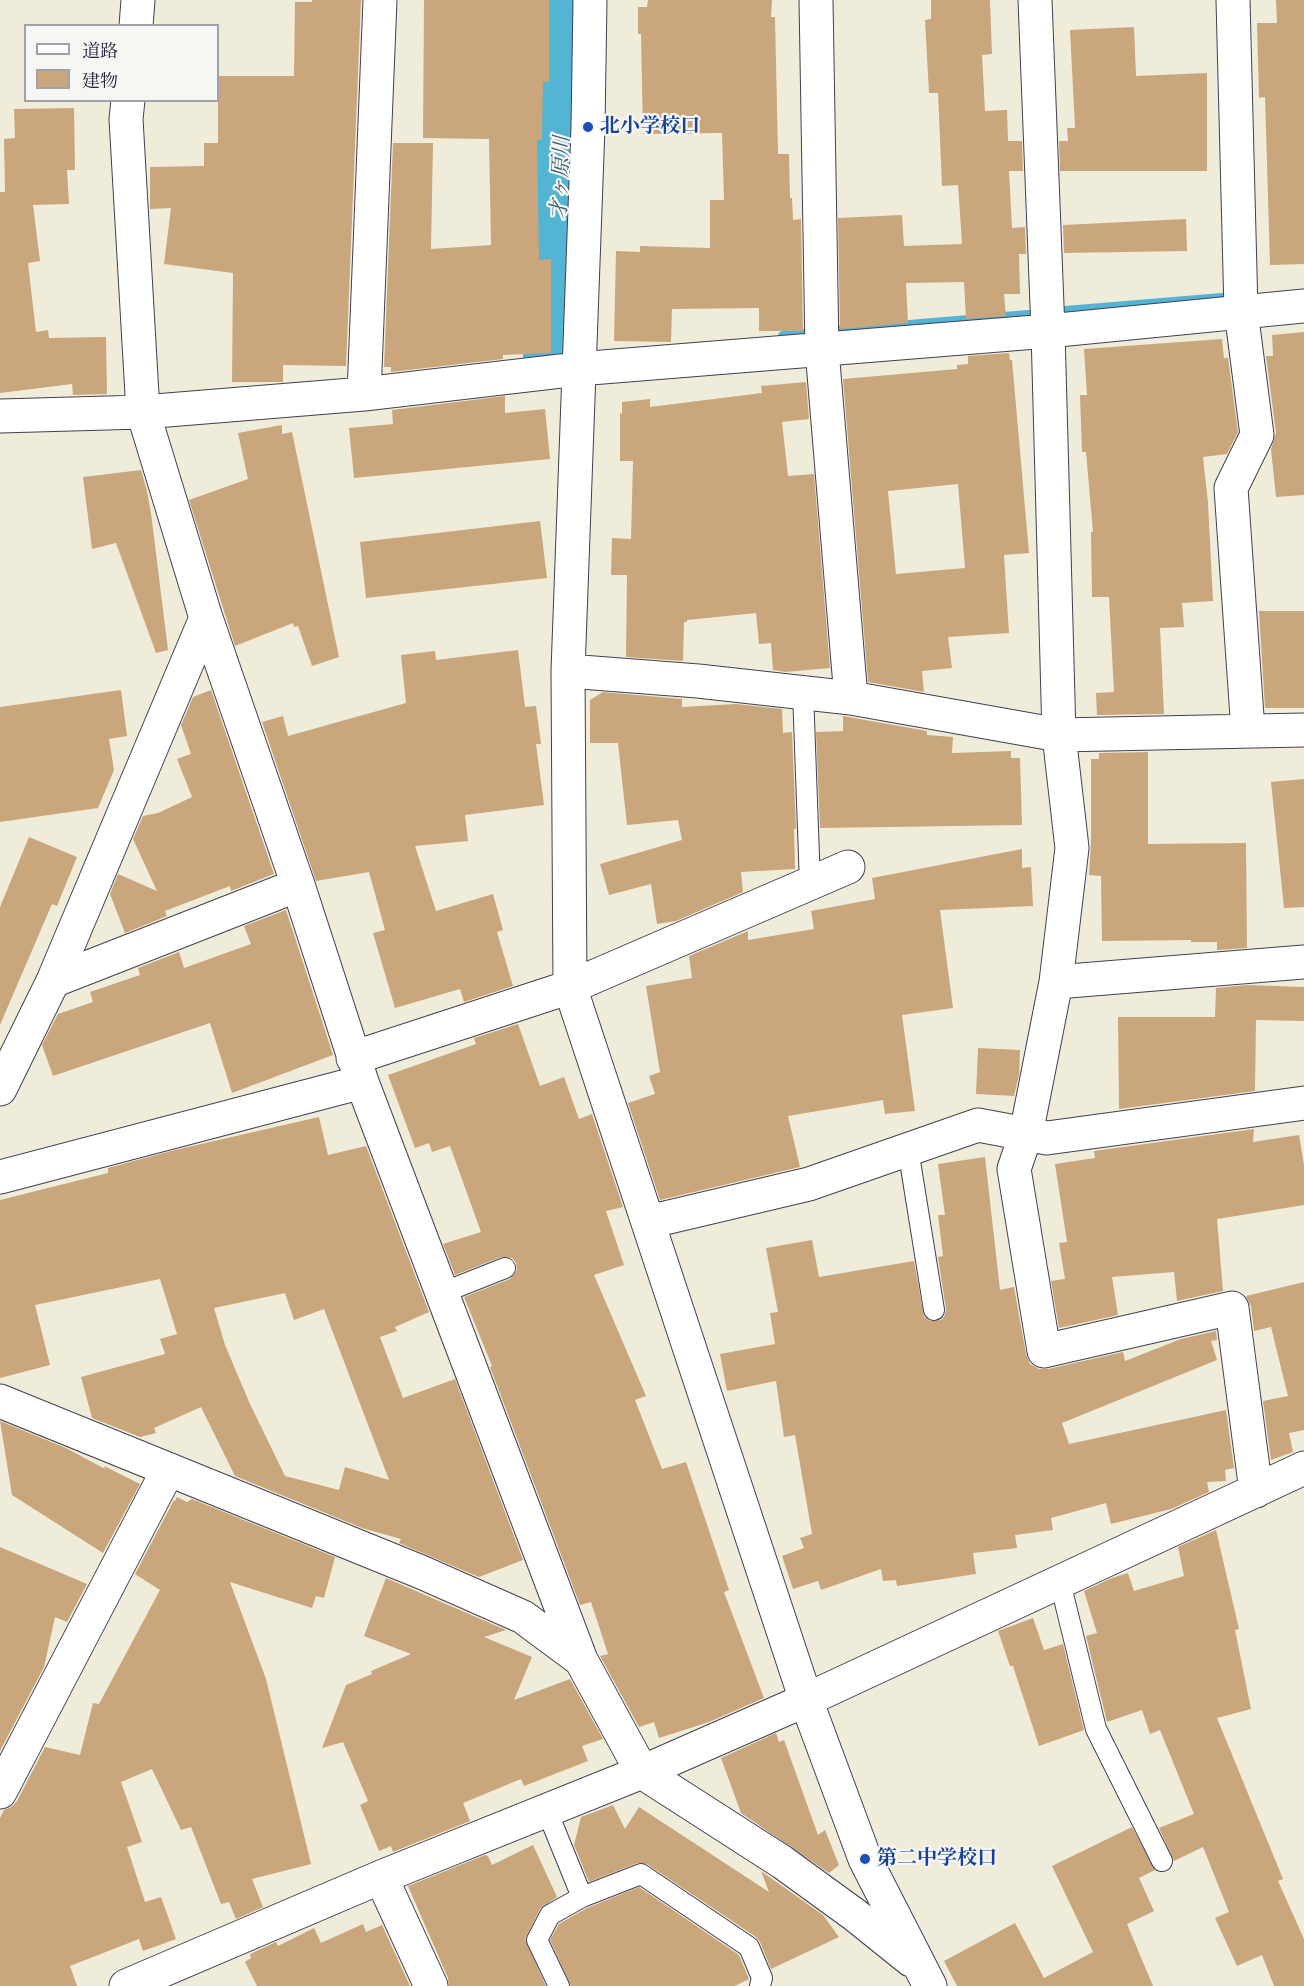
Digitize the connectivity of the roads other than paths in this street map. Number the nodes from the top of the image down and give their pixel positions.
1 (138, 0) edge
2 (380, 0) edge
3 (590, 0) edge
4 (816, 0) edge
5 (1035, 0) edge
6 (1233, 0) edge
7 (136, 24) edge
8 (128, 102) edge
9 (1304, 306) edge
10 (1241, 311) junction
11 (1048, 331) junction
12 (822, 350) junction
13 (578, 369) junction
14 (364, 394) junction
15 (144, 412) junction
16 (0, 416) edge
17 (206, 618) junction
18 (568, 671) junction
19 (803, 692) junction
20 (851, 698) junction
21 (1304, 730) edge
22 (1248, 732) junction
23 (1059, 735) junction
24 (848, 867) dead end
25 (810, 884) junction
26 (298, 885) junction
27 (1304, 962) edge
28 (53, 981) junction
29 (1056, 982) junction
30 (570, 987) junction
31 (357, 1070) junction
32 (0, 1089) edge
33 (1304, 1103) edge
34 (1026, 1134) junction
35 (908, 1149) junction
36 (0, 1178) edge
37 (648, 1222) junction
38 (505, 1268) dead end
39 (442, 1293) junction
40 (934, 1310) dead end
41 (0, 1401) edge
42 (1304, 1468) edge
43 (168, 1470) junction
44 (1256, 1491) junction
45 (1060, 1582) junction
46 (581, 1660) junction
47 (806, 1700) junction
48 (642, 1772) junction
49 (0, 1792) edge
50 (547, 1811) junction
51 (1162, 1861) dead end
52 (381, 1877) junction
53 (582, 1897) junction
54 (925, 1977) edge
55 (126, 1986) edge
56 (431, 1986) edge
57 (559, 1986) edge
58 (760, 1986) edge

1 - 7 street
2 - 14 street
3 - 13 street
4 - 12 street
5 - 11 street
6 - 10 street
8 - 15 street
9 - 10 street
10 - 11 street
10 - 22 street
11 - 12 street
11 - 23 street
12 - 13 street
12 - 20 street
13 - 14 street
13 - 18 street
14 - 15 street
15 - 16 street
15 - 17 street
17 - 26 street
17 - 28 street
18 - 19 street
18 - 30 street
19 - 20 street
19 - 25 lane
20 - 23 street
21 - 22 street
22 - 23 street
23 - 29 street
24 - 25 street
25 - 30 street
26 - 28 street
26 - 31 street
27 - 29 street
28 - 32 street
29 - 34 street
30 - 31 street
30 - 37 street
31 - 36 street
31 - 39 street
33 - 34 street
34 - 35 street
34 - 44 street
35 - 37 street
35 - 40 lane
37 - 47 street
38 - 39 lane
39 - 46 street
41 - 43 street
42 - 44 street
43 - 46 street
43 - 49 street
44 - 45 street
45 - 47 street
45 - 51 lane
46 - 48 street
47 - 48 street
47 - 54 street
48 - 50 street
48 - 54 street
50 - 52 street
50 - 53 lane
52 - 55 street
52 - 56 street
53 - 57 lane
53 - 58 lane

